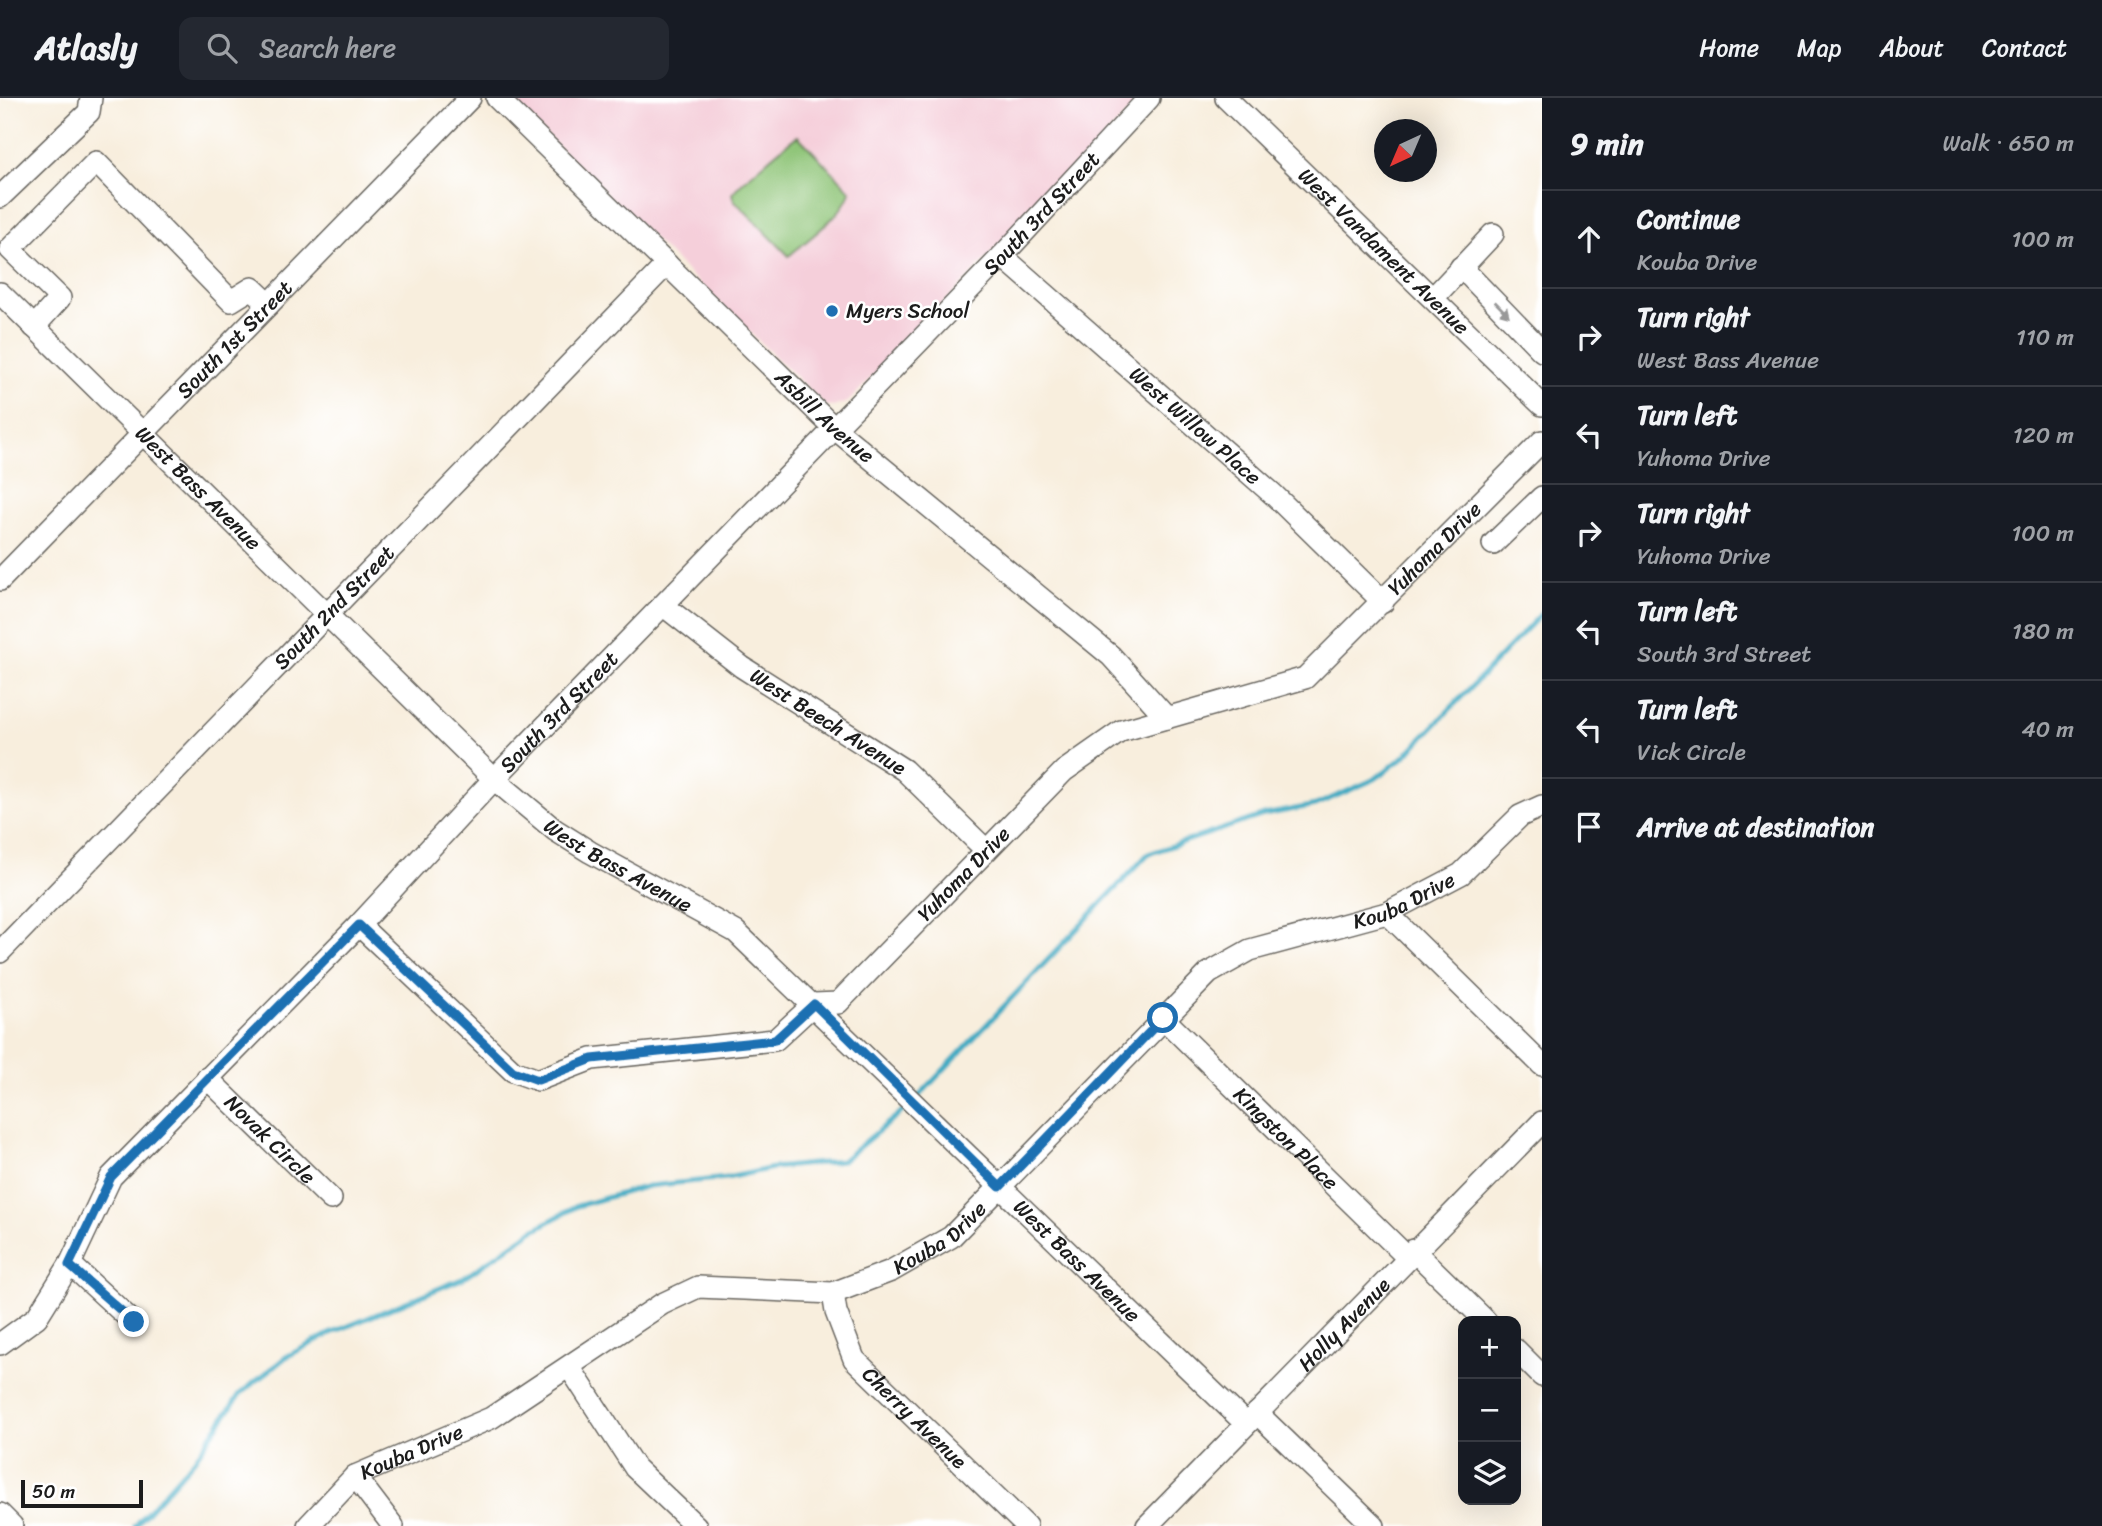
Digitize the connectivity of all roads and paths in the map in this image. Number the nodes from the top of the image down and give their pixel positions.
1 (92, 98) edge
2 (470, 98) edge
3 (497, 98) edge
4 (1149, 98) edge
5 (1226, 98) edge
6 (0, 197) edge
7 (1493, 234) dead end
8 (1002, 256) junction
9 (667, 264) junction
10 (1461, 267) junction
11 (0, 293) edge
12 (1433, 298) junction
13 (269, 304) junction
14 (34, 327) junction
15 (1542, 351) edge
16 (1542, 405) edge
17 (834, 428) junction
18 (142, 434) junction
19 (1542, 441) edge
20 (1542, 497) edge
21 (1493, 544) dead end
22 (1, 578) edge
23 (1382, 601) junction
24 (664, 606) junction
25 (325, 616) junction
26 (1167, 718) junction
27 (494, 779) junction
28 (1542, 807) edge
29 (985, 849) junction
30 (1387, 913) junction
31 (359, 925) junction
32 (0, 952) edge
33 (814, 1004) junction
34 (1163, 1018) junction
35 (1542, 1065) edge
36 (207, 1078) junction
37 (1542, 1122) edge
38 (1000, 1187) junction
39 (331, 1199) dead end
40 (1410, 1253) junction
41 (69, 1265) junction
42 (833, 1293) junction
43 (1480, 1316) edge
44 (134, 1322) dead end
45 (0, 1343) edge
46 (1521, 1355) edge
47 (570, 1368) junction
48 (1542, 1376) edge
49 (1251, 1419) junction
50 (355, 1476) junction
51 (0, 1514) edge
52 (12, 1526) edge
53 (308, 1526) edge
54 (393, 1526) edge
55 (696, 1526) edge
56 (1026, 1526) edge
57 (1147, 1526) edge
58 (1374, 1526) edge

1 - 6 street
2 - 13 street, South 1st Street
3 - 9 street, Asbill Avenue
4 - 8 street, South 3rd Street
5 - 12 street, West Vandament Avenue
7 - 10 street
8 - 17 street, South 3rd Street
8 - 23 street, West Willow Place
9 - 17 street, Asbill Avenue
9 - 25 street, South 2nd Street
10 - 12 street
10 -> 15 street
11 - 14 street, West Bass Avenue
12 - 16 street, West Vandament Avenue
13 - 14 street
13 - 18 street, South 1st Street
14 - 18 street, West Bass Avenue
17 - 24 street, South 3rd Street
17 - 26 street, Asbill Avenue
18 - 22 street, South 1st Street
18 - 25 street, West Bass Avenue
19 - 23 street, Yuhoma Drive
20 - 21 street
23 - 26 street, Yuhoma Drive
24 - 27 street, South 3rd Street
24 - 29 street, West Beech Avenue
25 - 27 street, West Bass Avenue
25 - 32 street, South 2nd Street
26 - 29 street, Yuhoma Drive
27 - 31 street, South 3rd Street
27 - 33 street, West Bass Avenue
28 - 30 street, Kouba Drive
29 - 33 street, Yuhoma Drive
30 - 34 street, Kouba Drive
30 - 35 street
31 - 33 street, Yuhoma Drive
31 - 36 street, South 3rd Street
33 - 38 street, West Bass Avenue
34 - 38 street, Kouba Drive
34 - 40 street, Kingston Place
36 - 39 street, Novak Circle
36 - 41 street, South 3rd Street
37 - 40 street, Holly Avenue
38 - 42 street, Kouba Drive
38 - 49 street, West Bass Avenue
40 - 43 street, Kingston Place
40 - 49 street, Holly Avenue
41 - 44 street
41 - 45 street, South 3rd Street
42 - 47 street, Kouba Drive
42 - 56 street, Cherry Avenue
46 - 48 street
47 - 50 street, Kouba Drive
47 - 55 street
49 - 57 street, Holly Avenue
49 - 58 street, West Bass Avenue
50 - 53 street, Kouba Drive
50 - 54 street
51 - 52 street

